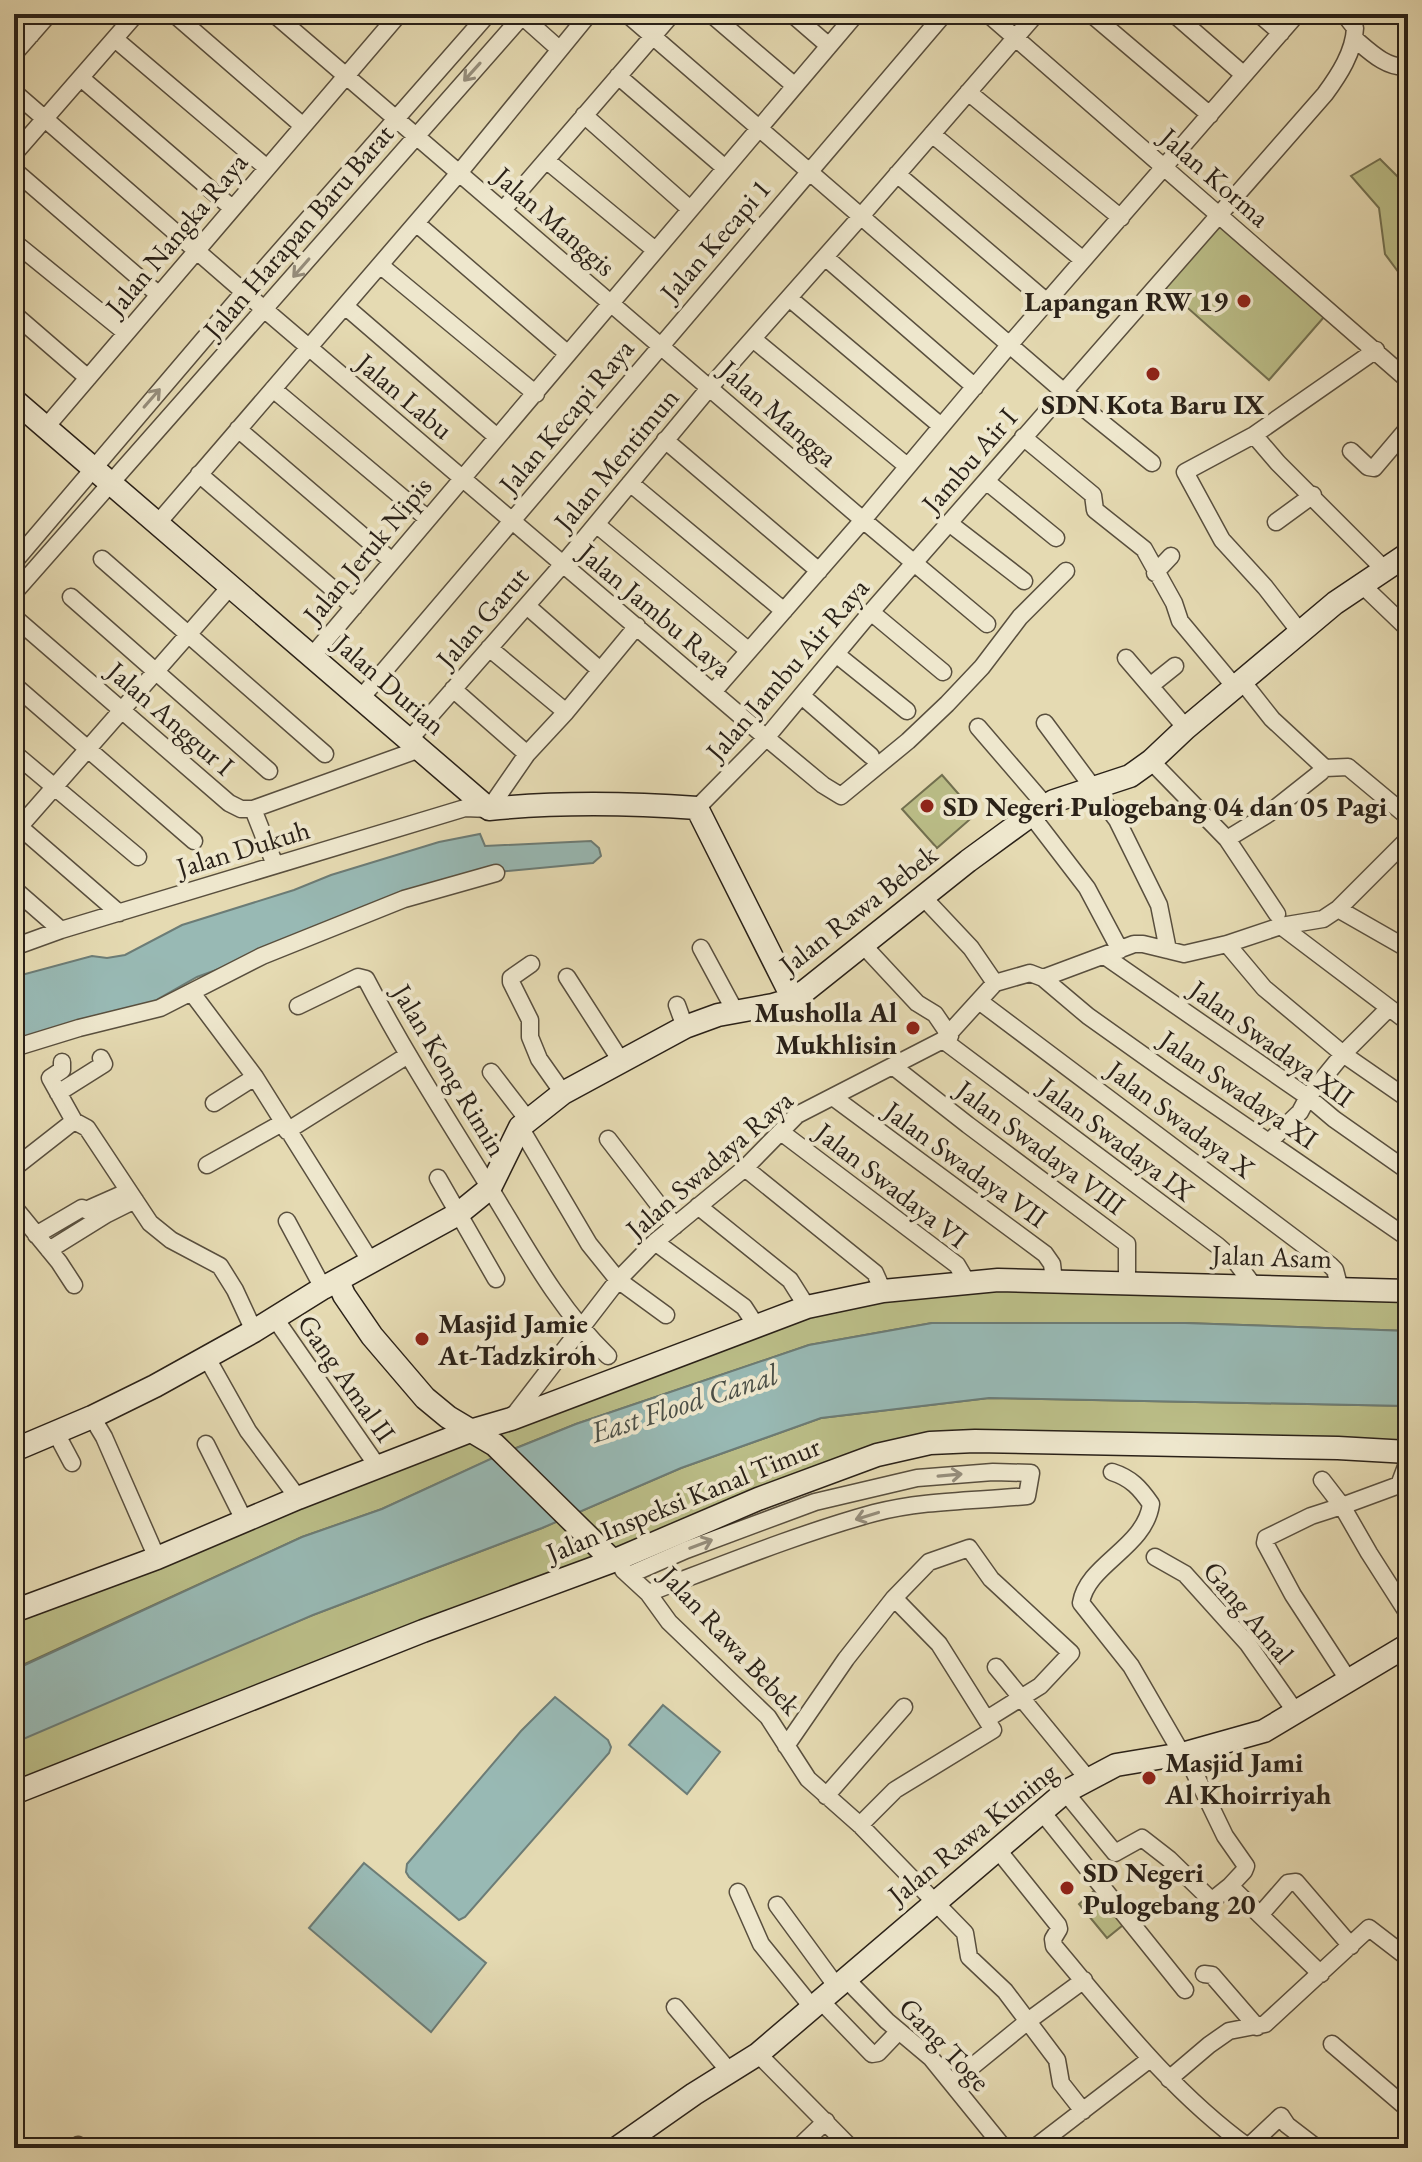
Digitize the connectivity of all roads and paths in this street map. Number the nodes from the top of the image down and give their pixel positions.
1 (49, 14) edge
2 (136, 14) edge
3 (174, 14) edge
4 (274, 14) edge
5 (488, 14) edge
6 (589, 14) edge
7 (627, 14) edge
8 (672, 14) edge
9 (711, 14) edge
10 (792, 14) edge
11 (856, 14) edge
12 (944, 14) edge
13 (988, 14) edge
14 (1036, 14) edge
15 (1091, 14) edge
16 (1174, 14) edge
17 (1259, 14) edge
18 (1297, 14) edge
19 (1344, 14) edge
20 (523, 15) edge
21 (389, 17) edge
22 (14, 20) edge
23 (1281, 33) junction
24 (31, 35) junction
25 (653, 35) junction
26 (1015, 38) junction
27 (115, 39) junction
28 (1355, 39) junction
29 (829, 46) junction
30 (559, 49) junction
31 (14, 54) edge
32 (1408, 66) edge
33 (346, 75) junction
34 (1244, 75) junction
35 (618, 76) junction
36 (81, 78) junction
37 (795, 86) junction
38 (14, 92) edge
39 (968, 92) junction
40 (584, 115) junction
41 (1210, 115) junction
42 (44, 119) junction
43 (398, 119) junction
44 (303, 126) junction
45 (760, 126) junction
46 (932, 134) junction
47 (416, 135) junction
48 (14, 154) edge
49 (546, 160) junction
50 (1165, 167) junction
51 (267, 168) junction
52 (725, 168) junction
53 (14, 170) edge
54 (810, 170) junction
55 (459, 173) junction
56 (897, 174) junction
57 (232, 208) junction
58 (690, 209) junction
59 (503, 210) junction
60 (862, 215) junction
61 (1219, 215) junction
62 (1121, 218) junction
63 (416, 223) junction
64 (14, 242) edge
65 (655, 250) junction
66 (196, 251) junction
67 (825, 257) junction
68 (1083, 260) junction
69 (380, 265) junction
70 (244, 292) junction
71 (159, 295) junction
72 (789, 298) junction
73 (610, 302) junction
74 (1047, 302) junction
75 (345, 306) junction
76 (264, 310) junction
77 (14, 314) edge
78 (126, 333) junction
79 (753, 339) junction
80 (1011, 343) junction
81 (660, 345) junction
82 (309, 348) junction
83 (1376, 350) junction
84 (568, 354) junction
85 (88, 378) junction
86 (1408, 380) edge
87 (710, 387) junction
88 (975, 387) junction
89 (273, 389) junction
90 (1064, 392) junction
91 (536, 394) junction
92 (14, 400) edge
93 (941, 426) junction
94 (46, 427) junction
95 (1408, 428) edge
96 (238, 429) junction
97 (1254, 435) junction
98 (497, 437) junction
99 (1023, 437) junction
100 (665, 440) junction
101 (1351, 451) dead end
102 (1152, 463) dead end
103 (907, 466) junction
104 (93, 467) junction
105 (199, 474) junction
106 (463, 478) junction
107 (986, 481) junction
108 (111, 483) junction
109 (630, 483) junction
110 (1313, 495) junction
111 (428, 519) junction
112 (863, 520) junction
113 (512, 521) junction
114 (1276, 522) dead end
115 (949, 523) junction
116 (157, 524) junction
117 (596, 524) junction
118 (1056, 538) dead end
119 (1408, 554) edge
120 (1171, 556) dead end
121 (102, 559) dead end
122 (392, 561) junction
123 (14, 562) edge
124 (913, 563) junction
125 (563, 564) junction
126 (1384, 569) junction
127 (819, 571) junction
128 (1066, 571) dead end
129 (1155, 573) junction
130 (1024, 581) dead end
131 (1360, 583) junction
132 (229, 588) junction
133 (14, 593) edge
134 (71, 597) dead end
135 (527, 606) junction
136 (354, 607) junction
137 (784, 611) junction
138 (871, 612) junction
139 (14, 617) edge
140 (987, 624) dead end
141 (637, 626) junction
142 (1407, 627) edge
143 (1300, 632) junction
144 (189, 634) junction
145 (489, 648) junction
146 (749, 651) junction
147 (836, 654) junction
148 (312, 656) junction
149 (1126, 658) dead end
150 (1175, 666) dead end
151 (600, 670) junction
152 (156, 671) junction
153 (943, 672) dead end
154 (1238, 684) junction
155 (14, 685) edge
156 (1150, 686) junction
157 (453, 689) junction
158 (713, 692) junction
159 (803, 697) junction
160 (361, 698) junction
161 (123, 710) junction
162 (907, 711) dead end
163 (566, 712) junction
164 (1045, 723) dead end
165 (978, 727) dead end
166 (1186, 728) junction
167 (766, 738) junction
168 (414, 745) junction
169 (88, 749) junction
170 (14, 753) edge
171 (325, 754) dead end
172 (527, 754) junction
173 (871, 756) dead end
174 (1151, 761) junction
175 (269, 771) dead end
176 (1321, 772) dead end
177 (54, 787) junction
178 (1093, 788) junction
179 (253, 809) junction
180 (489, 809) junction
181 (698, 810) junction
182 (1038, 811) junction
183 (1408, 817) edge
184 (16, 827) edge
185 (1227, 839) junction
186 (1408, 839) edge
187 (194, 841) dead end
188 (1394, 855) junction
189 (138, 857) dead end
190 (275, 865) junction
191 (1408, 865) edge
192 (496, 873) dead end
193 (14, 889) edge
194 (923, 897) junction
195 (1338, 909) junction
196 (119, 913) junction
197 (1279, 920) junction
198 (61, 930) junction
199 (1227, 944) junction
200 (863, 945) junction
201 (14, 947) edge
202 (701, 948) dead end
203 (1408, 949) edge
204 (1168, 950) junction
205 (1113, 954) junction
206 (531, 964) dead end
207 (567, 977) dead end
208 (1043, 978) junction
209 (995, 983) junction
210 (192, 993) junction
211 (793, 999) junction
212 (979, 1001) junction
213 (677, 1005) dead end
214 (298, 1006) dead end
215 (735, 1011) junction
216 (1397, 1014) edge
217 (685, 1027) junction
218 (946, 1038) junction
219 (14, 1048) edge
220 (408, 1055) junction
221 (101, 1058) dead end
222 (1351, 1059) junction
223 (621, 1061) junction
224 (62, 1062) dead end
225 (894, 1067) junction
226 (491, 1072) dead end
227 (255, 1077) junction
228 (58, 1093) junction
229 (563, 1093) junction
230 (833, 1097) junction
231 (1408, 1099) edge
232 (1312, 1101) junction
233 (214, 1103) dead end
234 (74, 1121) junction
235 (524, 1123) junction
236 (285, 1127) junction
237 (781, 1132) junction
238 (608, 1139) dead end
239 (1274, 1144) junction
240 (207, 1165) dead end
241 (14, 1168) edge
242 (745, 1168) junction
243 (1408, 1171) edge
244 (438, 1178) dead end
245 (490, 1188) junction
246 (132, 1195) junction
247 (698, 1206) junction
248 (14, 1207) edge
249 (458, 1214) junction
250 (287, 1221) dead end
251 (675, 1226) junction
252 (36, 1235) junction
253 (1408, 1238) edge
254 (655, 1242) junction
255 (49, 1250) junction
256 (371, 1262) junction
257 (496, 1279) dead end
258 (618, 1280) junction
259 (1054, 1281) junction
260 (967, 1282) junction
261 (1138, 1283) junction
262 (330, 1284) junction
263 (74, 1285) dead end
264 (1253, 1285) junction
265 (1340, 1289) junction
266 (883, 1291) junction
267 (1408, 1291) edge
268 (807, 1307) junction
269 (666, 1315) dead end
270 (274, 1317) junction
271 (757, 1327) junction
272 (581, 1329) junction
273 (254, 1331) junction
274 (608, 1356) dead end
275 (207, 1358) junction
276 (92, 1417) junction
277 (511, 1419) junction
278 (470, 1431) junction
279 (56, 1433) junction
280 (206, 1444) dead end
281 (14, 1450) edge
282 (1408, 1452) edge
283 (1408, 1461) edge
284 (72, 1463) dead end
285 (378, 1467) junction
286 (1112, 1472) dead end
287 (1322, 1480) dead end
288 (1404, 1491) edge
289 (298, 1498) junction
290 (1342, 1506) junction
291 (245, 1522) junction
292 (1155, 1557) dead end
293 (157, 1558) junction
294 (621, 1568) junction
295 (648, 1593) junction
296 (894, 1598) junction
297 (14, 1611) edge
298 (1408, 1614) edge
299 (1408, 1645) edge
300 (996, 1667) dead end
301 (1349, 1681) junction
302 (1020, 1698) junction
303 (904, 1707) dead end
304 (1295, 1711) junction
305 (987, 1719) junction
306 (786, 1746) junction
307 (1184, 1754) junction
308 (1088, 1779) junction
309 (1065, 1792) junction
310 (14, 1793) edge
311 (826, 1796) junction
312 (1042, 1812) junction
313 (860, 1825) junction
314 (998, 1850) junction
315 (1230, 1886) junction
316 (738, 1892) dead end
317 (935, 1903) junction
318 (777, 1905) dead end
319 (1260, 1915) junction
320 (1408, 1934) edge
321 (1351, 1946) junction
322 (1402, 1952) edge
323 (1204, 1974) dead end
324 (1321, 1974) junction
325 (1084, 1980) junction
326 (1185, 1990) dead end
327 (829, 1994) junction
328 (675, 2007) dead end
329 (1028, 2021) junction
330 (1257, 2027) junction
331 (899, 2031) junction
332 (1332, 2044) dead end
333 (758, 2054) junction
334 (1150, 2059) junction
335 (730, 2072) junction
336 (1169, 2079) junction
337 (952, 2083) junction
338 (1408, 2109) edge
339 (1083, 2111) junction
340 (826, 2121) junction
341 (802, 2144) dead end
342 (617, 2148) edge
343 (851, 2148) edge
344 (1004, 2148) edge
345 (1034, 2148) edge
346 (1247, 2148) edge
347 (1317, 2148) edge

1 - 24 street
2 - 27 street
3 - 44 street
4 - 33 street, Jalan Manggis
5 - 43 street, Jalan Harapan Baru Barat
6 - 30 street
7 - 25 street
8 - 25 street
9 - 37 street
10 - 29 street
11 - 29 street, Jalan Jeruk Nipis
12 - 54 street, Jalan Kecapi 1
13 - 26 street, Jalan Korma
14 - 26 street, Jalan Mentimun
15 - 41 street
16 - 34 street
17 - 23 street
18 - 23 street
19 - 28 street
20 - 30 street
20 -> 47 street, Jalan Harapan Baru Barat
21 - 33 street, Jalan Nangka Raya
22 - 24 street
23 - 34 street
24 - 31 street
25 - 35 street
25 - 45 street
26 - 39 street, Jalan Mentimun
26 - 50 street, Jalan Korma
27 - 36 street
27 - 51 street
28 - 32 street
28 - 61 street, Jambu Air I
29 - 37 street, Jalan Jeruk Nipis
30 - 55 street
33 - 43 street, Jalan Manggis
33 - 44 street, Jalan Nangka Raya
34 - 41 street
35 - 40 street
35 - 52 street
36 - 42 street
36 - 57 street
37 - 45 street, Jalan Jeruk Nipis
38 - 42 street, Jalan Labu
39 - 46 street, Jalan Mentimun
39 - 62 street
40 - 49 street
40 - 58 street
41 - 50 street
42 - 48 street
42 - 66 street, Jalan Labu
43 - 47 street, Jalan Manggis
43 - 70 street, Jalan Harapan Baru Barat
44 - 51 street, Jalan Nangka Raya
45 - 52 street, Jalan Jeruk Nipis
45 - 54 street
46 - 56 street, Jalan Mentimun
46 - 68 street
47 - 55 street, Jalan Manggis
47 -> 76 street, Jalan Harapan Baru Barat
49 - 59 street
49 - 65 street
50 - 61 street, Jalan Korma
50 - 62 street
51 - 57 street, Jalan Nangka Raya
52 - 58 street, Jalan Jeruk Nipis
53 - 71 street
54 - 60 street
54 - 81 street, Jalan Kecapi 1
55 - 59 street, Jalan Manggis
55 - 63 street
56 - 60 street, Jalan Mentimun
56 - 74 street
57 - 66 street, Jalan Nangka Raya
58 - 65 street, Jalan Jeruk Nipis
59 - 73 street, Jalan Manggis
60 - 67 street, Jalan Mentimun
60 - 80 street
61 - 83 street, Jalan Korma
61 - 90 street, Jambu Air I
62 - 68 street
63 - 69 street
63 - 84 street
64 - 78 street
65 - 73 street, Jalan Jeruk Nipis
66 - 70 street, Jalan Labu
66 - 71 street, Jalan Nangka Raya
67 - 72 street, Jalan Mentimun
67 - 88 street
68 - 74 street
69 - 75 street
69 - 91 street
70 - 76 street, Jalan Labu
104 -> 70 street, Jalan Harapan Baru Barat
71 - 78 street, Jalan Nangka Raya
72 - 79 street, Jalan Mentimun
72 - 93 street
73 - 81 street, Jalan Manggis
73 - 84 street, Jalan Jeruk Nipis
74 - 80 street
75 - 82 street
75 - 98 street
76 - 82 street, Jalan Labu
76 - 108 street, Jalan Harapan Baru Barat
77 - 85 street
78 - 85 street, Jalan Nangka Raya
79 - 87 street, Jalan Mentimun
79 - 103 street
80 - 88 street
80 - 90 street
81 - 87 street, Jalan Mangga
81 - 113 street, Jalan Kecapi Raya
82 - 89 street
82 - 106 street, Jalan Labu
83 - 86 street, Jalan Korma
83 - 97 street
84 - 91 street, Jalan Jeruk Nipis
85 - 94 street, Jalan Nangka Raya
87 - 100 street, Jalan Mentimun
87 - 112 street, Jalan Mangga
88 - 93 street
89 - 96 street
89 - 111 street
90 - 99 street, Jambu Air I
90 - 102 street
91 - 98 street, Jalan Jeruk Nipis
92 - 94 street, Jalan Durian
93 - 103 street
94 - 104 street, Jalan Durian
95 - 101 street
96 - 105 street
96 - 122 street
97 - 110 street
97 - 143 street
98 - 106 street, Jalan Jeruk Nipis
99 - 107 street, Jambu Air I
99 - 129 street
100 - 109 street, Jalan Mentimun
100 - 127 street
103 - 112 street
104 - 108 street, Jalan Durian
104 - 123 street, Jalan Harapan Baru Barat
105 - 116 street
105 - 136 street
106 - 111 street, Jalan Jeruk Nipis
106 - 113 street, Jalan Labu
107 - 115 street, Jambu Air I
107 - 118 street
108 - 116 street, Jalan Durian
108 - 133 street, Jalan Harapan Baru Barat
109 - 117 street, Jalan Mentimun
109 - 137 street
110 - 114 street
110 - 126 street
111 - 122 street, Jalan Jeruk Nipis
112 - 124 street, Jalan Mangga
112 - 127 street
113 - 125 street, Jalan Jambu Raya
113 - 160 street, Jalan Kecapi Raya
115 - 124 street, Jambu Air I
115 - 130 street
116 - 132 street, Jalan Durian
117 - 125 street, Jalan Mentimun
117 - 146 street
119 - 126 street, Jalan Rawa Bebek
120 - 129 street
121 - 144 street
122 - 136 street, Jalan Jeruk Nipis
124 - 138 street, Jalan Jambu Air Raya
124 - 140 street, Jalan Mangga
125 - 135 street, Jalan Garut
125 - 141 street, Jalan Jambu Raya
126 - 131 street, Jalan Rawa Bebek
127 - 137 street
128 - 167 street, Jalan Jambu Raya
129 - 154 street
131 - 142 street
131 - 143 street, Jalan Rawa Bebek
132 - 144 street
132 - 148 street, Jalan Durian
134 - 152 street
135 - 145 street, Jalan Garut
135 - 151 street
136 - 148 street, Jalan Jeruk Nipis
137 - 146 street
138 - 147 street, Jalan Jambu Air Raya
138 - 153 street
139 - 161 street, Jalan Anggur I
141 - 151 street
141 - 158 street, Jalan Jambu Raya
143 - 154 street, Jalan Rawa Bebek
144 - 152 street
144 - 171 street
145 - 157 street, Jalan Garut
145 - 163 street
146 - 158 street
147 - 159 street, Jalan Jambu Air Raya
147 - 162 street
148 - 160 street, Jalan Durian
149 - 156 street
150 - 156 street
151 - 163 street
152 - 161 street
152 - 175 street
154 - 166 street, Jalan Rawa Bebek
154 - 183 street
155 - 169 street
156 - 166 street
157 - 168 street, Jalan Garut
157 - 172 street
158 - 167 street, Jalan Jambu Raya
159 - 167 street, Jalan Jambu Air Raya
159 - 173 street
160 - 168 street, Jalan Durian
161 - 169 street
161 - 179 street, Jalan Anggur I
163 - 172 street
164 - 178 street
165 - 182 street
166 - 174 street, Jalan Rawa Bebek
167 - 181 street, Jalan Jambu Air Raya
168 - 179 street
168 - 180 street, Jalan Durian
169 - 177 street
169 - 187 street
170 - 177 street
172 - 180 street
174 - 178 street, Jalan Rawa Bebek
174 - 185 street
176 - 185 street
177 - 184 street
177 - 189 street
178 - 182 street, Jalan Rawa Bebek
178 - 204 street
179 - 190 street
180 - 181 street
180 - 190 street, Jalan Dukuh
181 - 211 street
182 - 194 street, Jalan Rawa Bebek
182 - 205 street
184 - 196 street
185 - 197 street
186 - 188 street
188 - 191 street
188 - 195 street
190 - 196 street, Jalan Dukuh
192 - 210 street
193 - 198 street
194 - 200 street, Jalan Rawa Bebek
194 - 209 street
195 - 197 street
195 - 203 street
196 - 198 street, Jalan Dukuh
197 - 199 street
197 - 216 street
198 - 201 street, Jalan Dukuh
199 - 204 street
199 - 222 street
200 - 211 street, Jalan Rawa Bebek
200 - 218 street, Jalan Swadaya IX
202 - 215 street
204 - 205 street
205 - 208 street
205 - 232 street, Jalan Swadaya XII
206 - 229 street
207 - 223 street
208 - 209 street
208 - 239 street, Jalan Swadaya XI
209 - 212 street, Jalan Swadaya Raya
210 - 219 street
210 - 227 street
211 - 215 street, Jalan Rawa Bebek
212 - 218 street, Jalan Swadaya Raya
212 - 265 street, Jalan Swadaya X
213 - 217 street
214 - 220 street, Jalan Kong Rimin
215 - 217 street, Jalan Rawa Bebek
216 - 222 street
217 - 223 street, Jalan Rawa Bebek
218 - 225 street, Jalan Swadaya Raya
218 - 264 street, Jalan Swadaya IX
220 - 236 street
220 - 245 street, Jalan Kong Rimin
221 - 228 street
222 - 231 street
222 - 232 street
223 - 229 street, Jalan Rawa Bebek
224 - 228 street
225 - 230 street, Jalan Swadaya Raya
225 - 261 street, Jalan Swadaya VIII
226 - 235 street
227 - 233 street
227 - 236 street
228 - 234 street
229 - 235 street, Jalan Rawa Bebek
230 - 237 street, Jalan Swadaya Raya
230 - 259 street, Jalan Swadaya VII
232 - 239 street
232 - 243 street, Jalan Swadaya XII
234 - 241 street
234 - 246 street
235 - 245 street, Jalan Rawa Bebek
235 - 258 street
236 - 240 street
236 - 256 street
237 - 242 street, Jalan Swadaya Raya
237 - 260 street, Jalan Swadaya VI
238 - 251 street
239 - 253 street, Jalan Swadaya XI
242 - 247 street, Jalan Swadaya Raya
242 - 266 street
244 - 249 street
245 - 249 street, Jalan Rawa Bebek
245 - 272 street, Jalan Kong Rimin
246 - 252 street
246 - 255 street
246 - 273 street
247 - 251 street, Jalan Swadaya Raya
247 - 268 street
248 - 252 street
249 - 256 street, Jalan Rawa Bebek
249 - 257 street
250 - 262 street
251 - 254 street, Jalan Swadaya Raya
252 - 255 street
254 - 258 street, Jalan Swadaya Raya
254 - 271 street
255 - 263 street
256 - 262 street, Jalan Rawa Bebek
258 - 269 street
258 - 272 street, Jalan Swadaya Raya
259 - 260 street
259 - 261 street
260 - 266 street
261 - 264 street, Jalan Asam
262 - 270 street, Jalan Rawa Bebek
262 - 278 street, Jalan Rawa Bebek
264 - 265 street, Jalan Asam
265 - 267 street, Jalan Asam
266 - 268 street
268 - 271 street
270 - 273 street, Jalan Rawa Bebek
270 - 285 street, Gang Amal II
271 - 277 street
272 - 274 street, Jalan Kong Rimin
272 - 277 street, Jalan Swadaya Raya
273 - 275 street, Jalan Rawa Bebek
275 - 276 street, Jalan Rawa Bebek
275 - 289 street
276 - 279 street, Jalan Rawa Bebek
276 - 293 street
277 - 278 street
278 - 285 street
278 - 294 street, Jalan Rawa Bebek
279 - 281 street, Jalan Rawa Bebek
279 - 284 street
280 - 291 street
282 - 294 street, Jalan Inspeksi Kanal Timur
283 - 288 street
285 - 289 street
286 - 307 street
287 - 290 street
288 - 290 street
289 - 291 street
290 - 298 street
290 - 301 street
291 - 293 street
292 - 304 street, Gang Amal
293 - 297 street
294 - 295 street, Jalan Rawa Bebek
294 -> 295 street
294 - 310 street, Jalan Inspeksi Kanal Timur
295 - 306 street, Jalan Rawa Bebek
296 - 302 street
296 - 305 street
296 - 306 street
299 - 301 street, Jalan Rawa Kuning
300 - 302 street
301 - 304 street, Jalan Rawa Kuning
302 - 305 street
302 - 308 street
303 - 311 street
304 - 307 street, Jalan Rawa Kuning
305 - 313 street
306 - 311 street, Jalan Rawa Bebek
307 - 308 street, Jalan Rawa Kuning
307 - 315 street
308 - 309 street, Jalan Rawa Kuning
309 - 312 street, Jalan Rawa Kuning
309 - 315 street
311 - 313 street, Jalan Rawa Bebek
312 - 314 street, Jalan Rawa Kuning
312 - 326 street
313 - 317 street, Jalan Rawa Bebek
314 - 317 street, Jalan Rawa Kuning
314 - 325 street
315 - 319 street
316 - 327 street
317 - 327 street, Jalan Rawa Kuning
317 - 329 street, Jalan Rawa Bebek
318 - 327 street
319 - 321 street
319 - 324 street
320 - 322 street
321 - 322 street
321 - 324 street
323 - 330 street
324 - 330 street
325 - 329 street
325 - 334 street
327 - 331 street, Gang Toge
327 - 331 street
327 - 333 street, Jalan Rawa Kuning
328 - 335 street
329 - 337 street
329 - 339 street, Jalan Rawa Bebek
330 - 336 street
331 - 337 street, Gang Toge
332 - 338 street
333 - 335 street, Jalan Rawa Kuning
333 - 340 street
334 - 336 street
334 - 339 street
335 - 342 street, Jalan Rawa Kuning
336 - 346 street
337 - 344 street, Gang Toge
339 - 345 street
340 - 341 street
340 - 343 street
346 - 347 street

